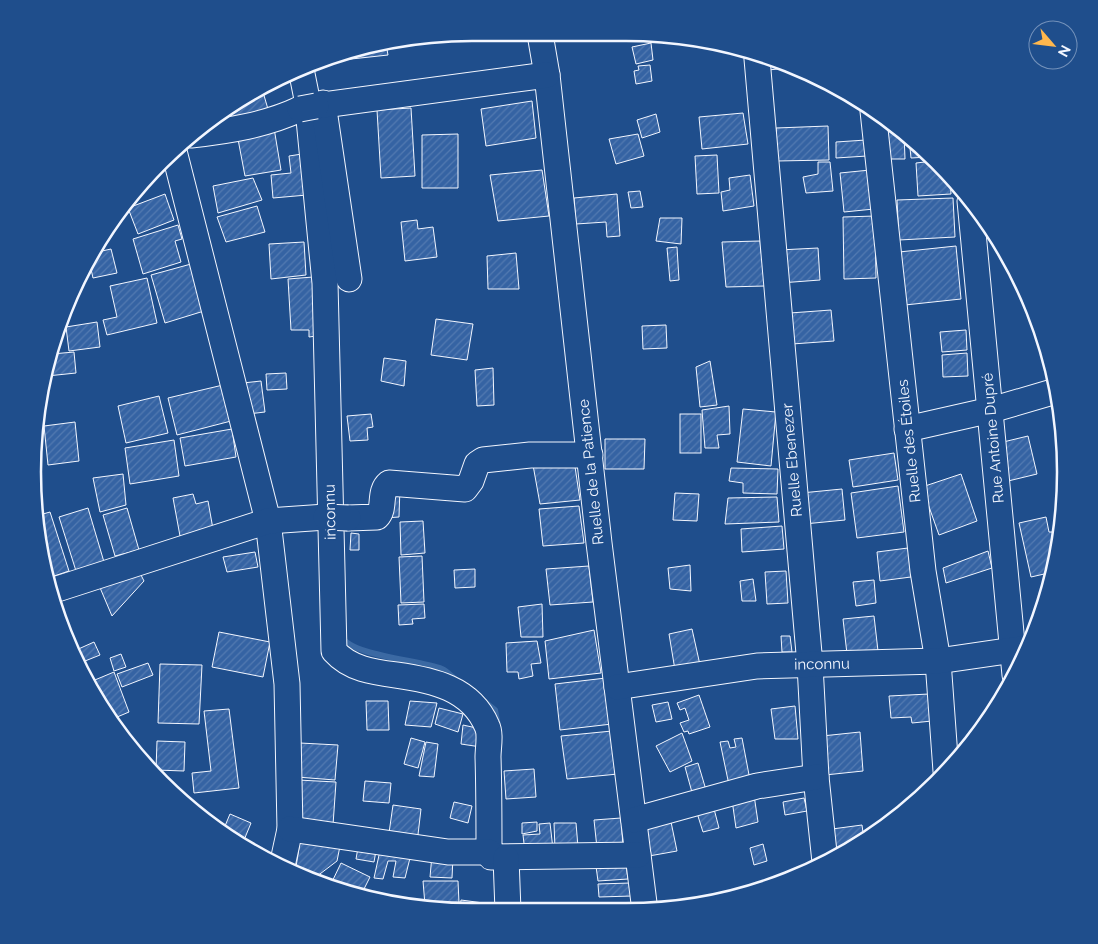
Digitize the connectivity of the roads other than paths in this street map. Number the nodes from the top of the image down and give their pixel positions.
1 (541, 41) edge
2 (757, 62) edge
3 (317, 70) edge
4 (547, 75) junction
5 (302, 76) edge
6 (313, 106) junction
7 (874, 120) edge
8 (206, 134) edge
9 (176, 159) edge
10 (971, 215) edge
11 (349, 279) dead end
12 (1049, 393) edge
13 (991, 410) junction
14 (907, 429) junction
15 (590, 455) junction
16 (268, 521) junction
17 (58, 589) edge
18 (1017, 652) edge
19 (1014, 658) edge
20 (938, 661) junction
21 (810, 665) junction
22 (617, 687) junction
23 (945, 761) edge
24 (816, 777) junction
25 (634, 820) junction
26 (290, 829) junction
27 (638, 854) junction
28 (823, 855) edge
29 (498, 856) junction
30 (283, 859) edge
31 (645, 902) edge
32 (507, 903) edge

1 - 4 street, Ruelle de la Patience
2 - 21 street, Ruelle Ebenezer
3 - 6 street
4 - 6 street
4 - 15 street, Ruelle de la Patience
5 - 29 street, inconnu
6 - 8 street
6 - 11 street
7 - 14 street, Ruelle des Étoiles
9 - 16 street
10 - 13 street, Rue Antoine Dupré
12 - 13 street
13 - 14 street
13 - 18 street, Rue Antoine Dupré
14 - 20 street, Ruelle des Étoiles
15 - 16 street
15 - 22 street, Ruelle de la Patience
16 - 17 street
16 - 26 street
19 - 20 street, inconnu
20 - 21 street, inconnu
20 - 23 street, Ruelle des Étoiles
21 - 22 street, inconnu
21 - 24 street, Ruelle Ebenezer
22 - 25 street, Ruelle de la Patience
24 - 25 street
24 - 28 street, Ruelle Ebenezer
25 - 27 street, Ruelle de la Patience
26 - 29 street
26 - 30 street
27 - 29 street
27 - 31 street, Ruelle de la Patience
29 - 32 street

